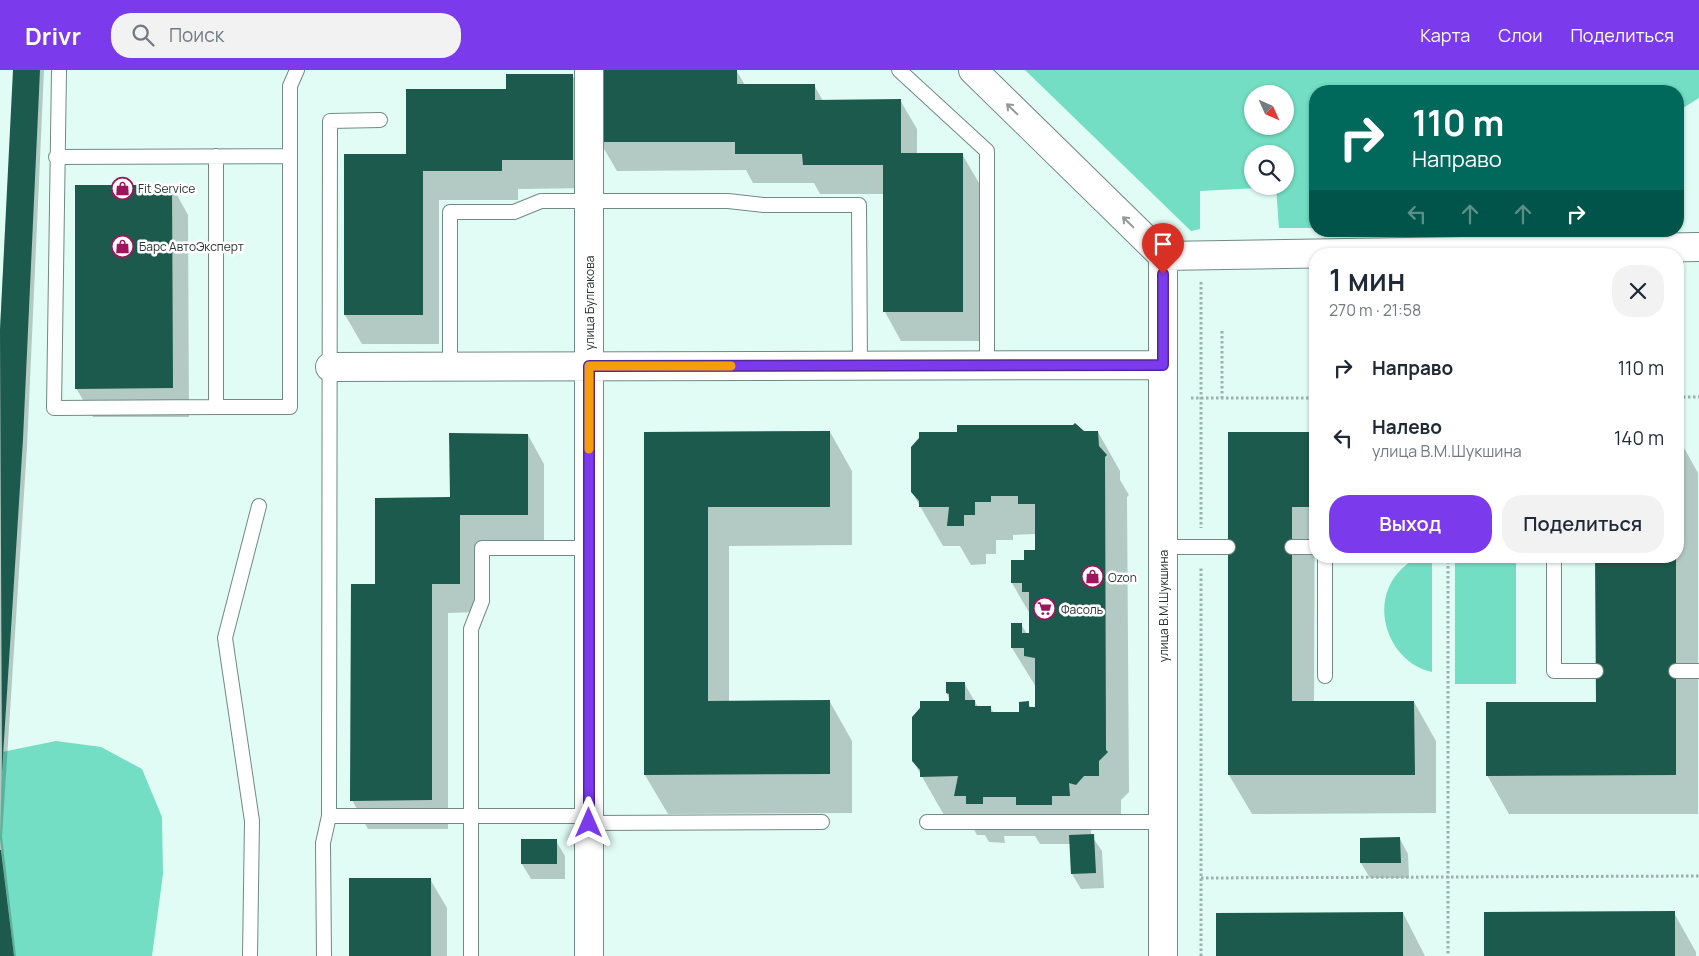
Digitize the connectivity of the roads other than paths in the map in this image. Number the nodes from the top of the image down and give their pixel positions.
1 (59, 70) edge
2 (297, 70) edge
3 (589, 70) edge
4 (899, 70) edge
5 (972, 70) edge
6 (380, 120) dead end
7 (216, 156) junction
8 (290, 156) junction
9 (56, 157) junction
10 (588, 201) junction
11 (1699, 247) edge
12 (1644, 248) edge
13 (1309, 254) edge
14 (1163, 256) junction
15 (1163, 365) junction
16 (589, 366) junction
17 (860, 366) junction
18 (987, 366) junction
19 (330, 367) junction
20 (450, 367) junction
21 (216, 407) junction
22 (259, 506) dead end
23 (1163, 547) junction
24 (1228, 547) dead end
25 (1292, 547) dead end
26 (1309, 547) edge
27 (589, 548) junction
28 (1325, 563) edge
29 (1554, 563) edge
30 (1699, 670) edge
31 (1596, 671) dead end
32 (1676, 671) dead end
33 (1325, 676) dead end
34 (330, 816) junction
35 (471, 816) junction
36 (589, 819) junction
37 (822, 822) dead end
38 (927, 822) dead end
39 (1163, 822) junction
40 (250, 956) edge
41 (324, 956) edge
42 (471, 956) edge
43 (589, 956) edge
44 (1163, 956) edge

1 - 9 lane
2 - 8 lane
3 - 10 street, улица Булгакова
4 - 18 lane
14 -> 5 street
6 - 19 lane
7 - 8 lane
7 - 9 lane
7 - 21 lane
8 - 21 lane
9 - 21 lane
10 - 16 street, улица Булгакова
10 - 17 lane
10 - 20 lane
11 - 12 street
13 - 14 street
14 - 15 street, улица В.М.Шукшина
15 - 18 street
15 - 23 street, улица В.М.Шукшина
16 - 17 street
16 - 20 street
16 - 27 street, улица Булгакова
17 - 18 street
19 - 20 street
19 - 34 lane
22 - 40 lane
23 - 24 lane
23 - 39 street, улица В.М.Шукшина
25 - 26 lane
27 - 35 lane
27 - 36 street, улица Булгакова
28 - 33 lane
29 - 31 lane
30 - 32 lane
34 - 35 lane
34 - 41 lane
35 - 36 lane
35 - 42 lane
36 - 37 lane
36 - 43 street, улица Булгакова
38 - 39 lane
39 - 44 street, улица В.М.Шукшина

